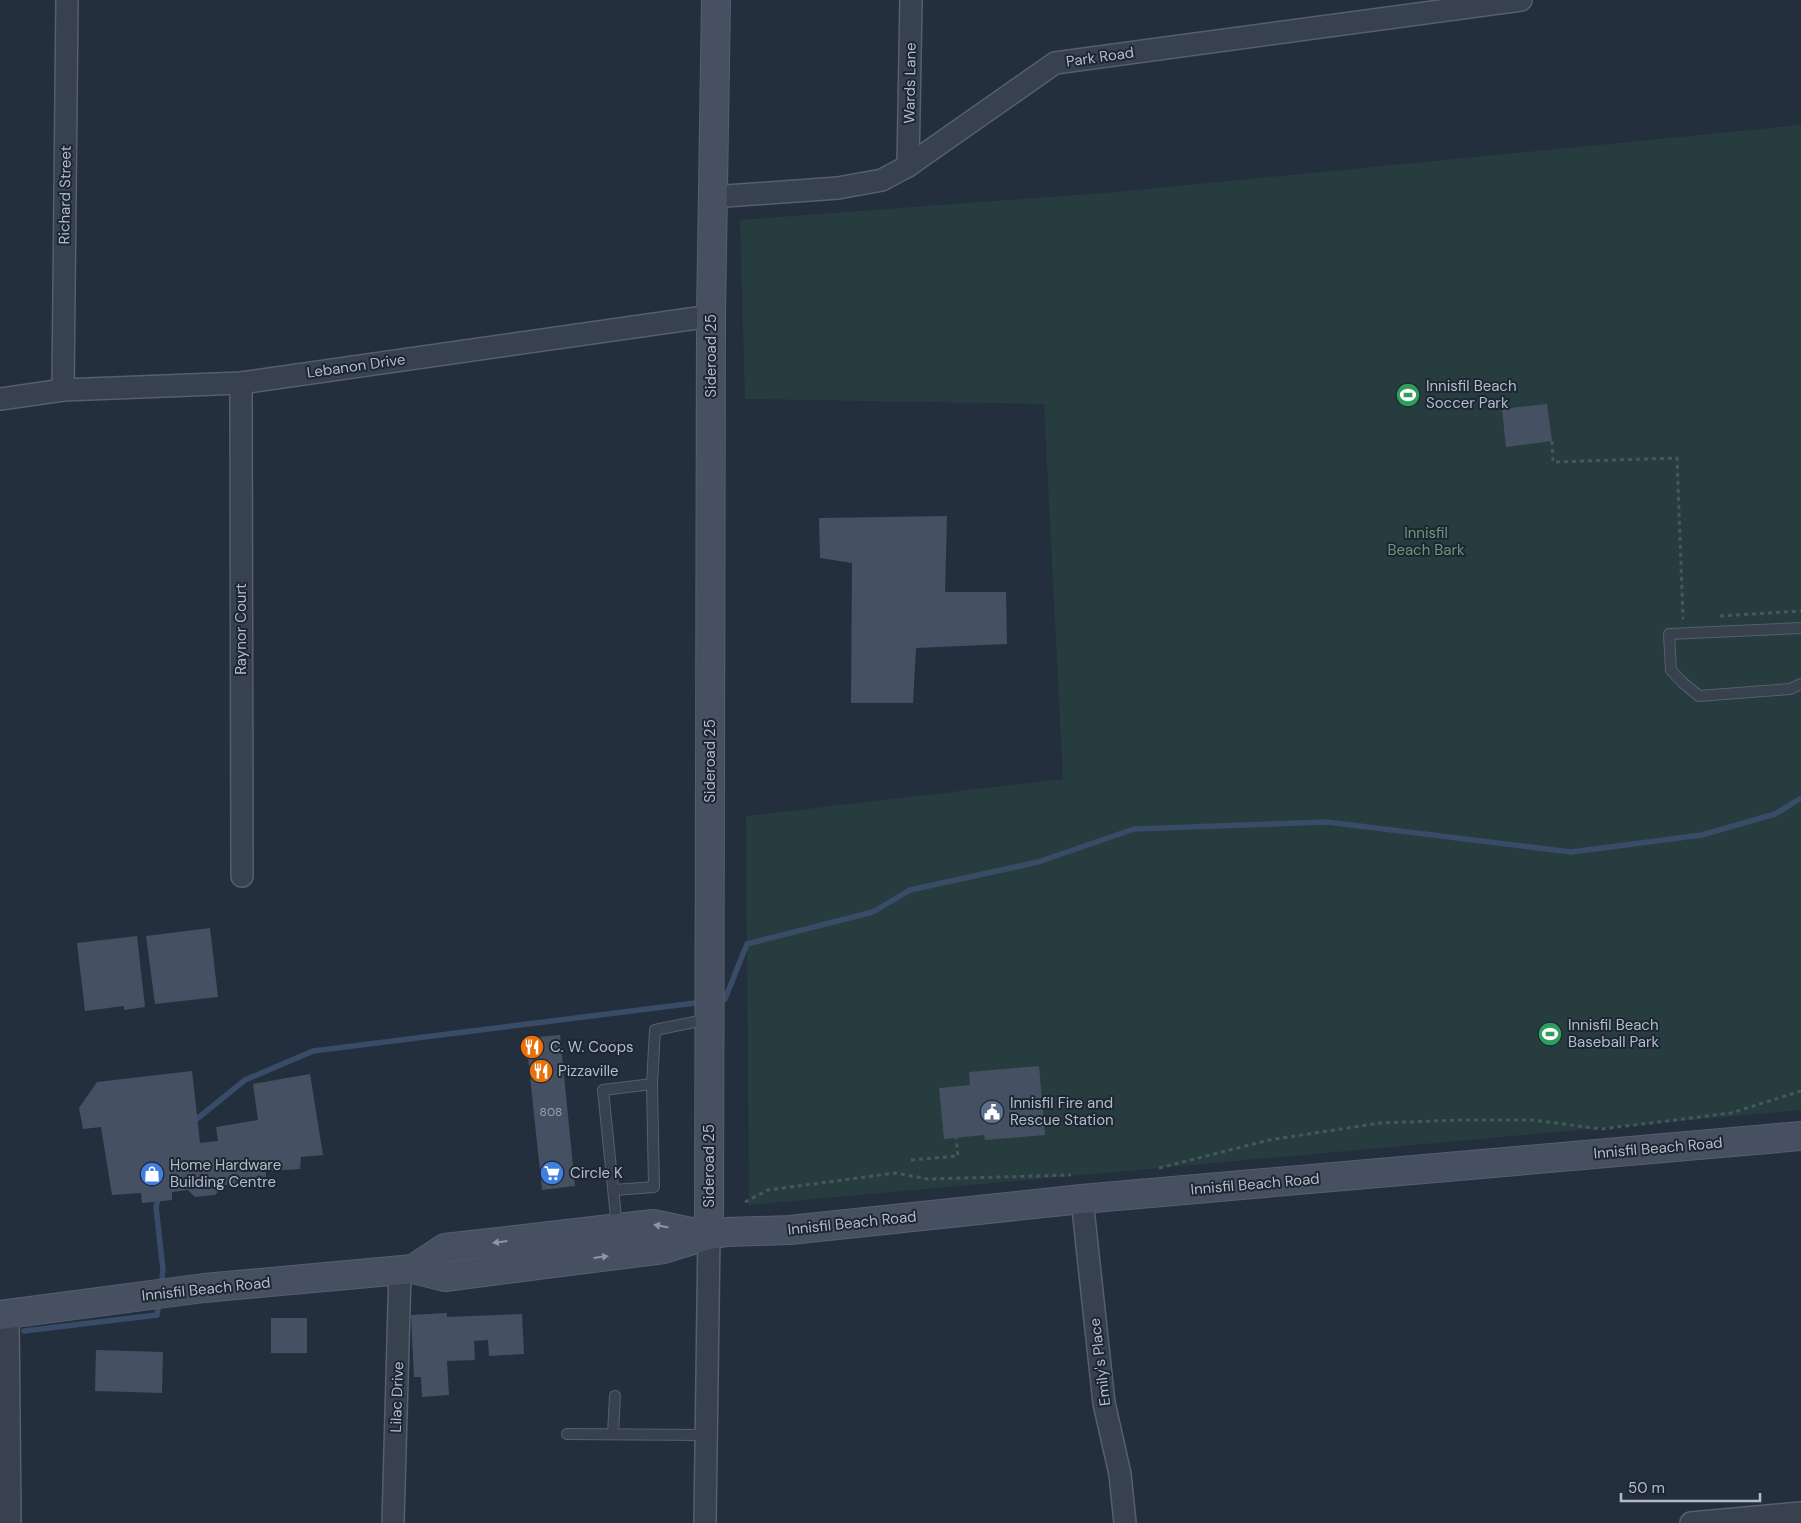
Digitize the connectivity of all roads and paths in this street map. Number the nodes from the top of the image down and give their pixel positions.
1 (67, 0) edge
2 (716, 0) edge
3 (911, 0) edge
4 (1521, 0) edge
5 (908, 166) junction
6 (712, 197) junction
7 (711, 316) junction
8 (240, 383) junction
9 (62, 390) junction
10 (0, 399) edge
11 (1552, 441) dead end
12 (1801, 610) edge
13 (1712, 616) dead end
14 (1692, 617) dead end
15 (1801, 628) edge
16 (1801, 684) edge
17 (242, 876) dead end
18 (710, 1019) junction
19 (652, 1084) junction
20 (1801, 1091) edge
21 (1801, 1136) edge
22 (956, 1138) dead end
23 (911, 1160) dead end
24 (1153, 1169) dead end
25 (1079, 1187) junction
26 (614, 1190) junction
27 (745, 1202) dead end
28 (617, 1228) junction
29 (709, 1235) junction
30 (406, 1270) junction
31 (4, 1315) edge
32 (615, 1396) dead end
33 (566, 1434) dead end
34 (613, 1434) junction
35 (706, 1435) junction
36 (1793, 1517) edge
37 (10, 1523) edge
38 (393, 1523) edge
39 (705, 1523) edge
40 (1125, 1523) edge
41 (1691, 1523) edge

1 - 9 street, Richard Street
2 - 6 main road, Sideroad 25
3 - 5 street, Wards Lane
4 - 5 street, Park Road
5 - 6 street, Park Road
6 - 7 main road, Sideroad 25
7 - 8 street, Lebanon Drive
7 - 18 main road, Sideroad 25
8 - 9 street, Lebanon Drive
8 - 17 street, Raynor Court
9 - 10 street, Lebanon Drive
11 - 14 path
12 - 13 path
15 - 16 lane
18 - 19 lane
18 - 29 main road, Sideroad 25
19 - 26 lane
19 - 26 lane
20 - 24 path
21 - 25 main road, Innisfil Beach Road
22 - 23 path
25 - 27 path
25 - 29 main road, Innisfil Beach Road
25 - 40 street, Emily's Place
26 - 28 lane
29 -> 28 main road, Innisfil Beach Road
28 -> 30 main road, Innisfil Beach Road
30 -> 29 main road, Innisfil Beach Road
29 - 35 street, Sideroad 25
30 - 31 main road, Innisfil Beach Road
30 - 38 street, Lilac Drive
31 - 37 street
32 - 34 lane
33 - 34 lane
34 - 35 lane
35 - 39 street, Sideroad 25
36 - 41 street

